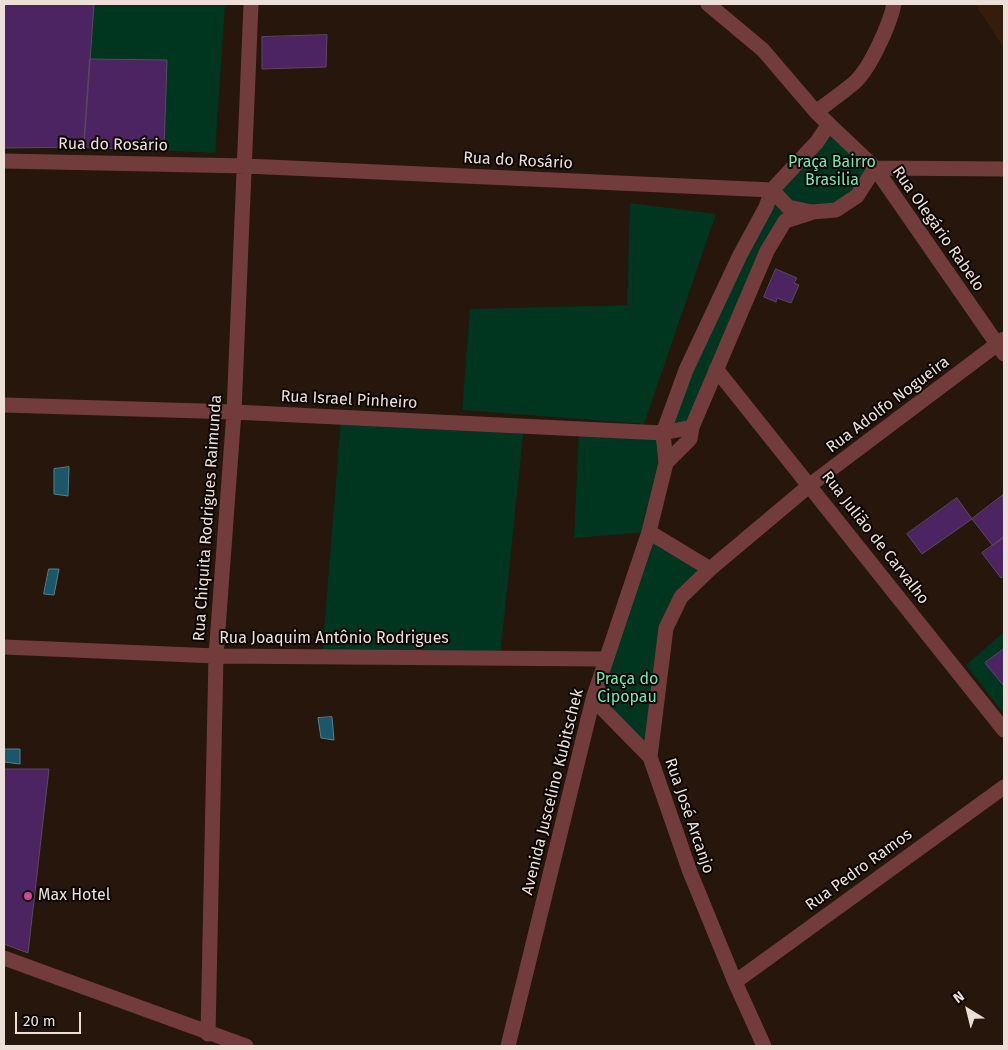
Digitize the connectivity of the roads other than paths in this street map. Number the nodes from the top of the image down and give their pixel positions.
1 (251, 4) edge
2 (708, 4) edge
3 (894, 4) edge
4 (816, 112) junction
5 (4, 160) edge
6 (246, 166) junction
7 (875, 168) junction
8 (1004, 169) edge
9 (772, 190) junction
10 (812, 212) junction
11 (1002, 346) edge
12 (716, 369) junction
13 (4, 405) edge
14 (234, 412) junction
15 (692, 427) junction
16 (663, 433) junction
17 (666, 463) junction
18 (810, 485) junction
19 (649, 532) junction
20 (710, 569) junction
21 (4, 647) edge
22 (216, 656) junction
23 (605, 659) junction
24 (593, 699) junction
25 (1004, 730) edge
26 (650, 756) junction
27 (1004, 788) edge
28 (4, 958) edge
29 (735, 982) junction
30 (208, 1034) junction
31 (246, 1046) edge
32 (508, 1046) edge
33 (764, 1046) edge

1 - 6 street, Rua Chiquita Rodrigues Raimunda
2 - 4 street, Rua Olegário Rabelo
3 - 4 street
4 - 7 street, Rua Olegário Rabelo
4 - 9 street
5 - 6 street, Rua do Rosário
6 - 9 street, Rua do Rosário
6 - 14 street, Rua Chiquita Rodrigues Raimunda
7 - 8 street
7 - 10 street
7 - 11 street, Rua Olegário Rabelo
9 - 10 street
9 - 16 street, Avenida Juscelino Kubitschek
10 - 12 street
11 - 18 street, Rua Adolfo Nogueira
12 - 15 street
12 - 18 street, Rua Julião de Carvalho
13 - 14 street, Rua Israel Pinheiro
14 - 16 street, Rua Israel Pinheiro
14 - 22 street, Rua Chiquita Rodrigues Raimunda
15 - 16 street, Rua Israel Pinheiro
15 - 17 street
16 - 17 street, Avenida Juscelino Kubitschek
17 - 19 street, Avenida Juscelino Kubitschek
18 - 20 street, Rua Adolfo Nogueira
18 - 25 street, Rua Julião de Carvalho
19 - 20 street
19 - 23 street, Avenida Juscelino Kubitschek
20 - 26 street, Rua José Arcanjo
21 - 22 street, Rua Joaquim Antônio Rodrigues
22 - 23 street, Rua Joaquim Antônio Rodrigues
22 - 30 street, Rua Chiquita Rodrigues Raimunda
23 - 24 street, Avenida Juscelino Kubitschek
24 - 26 street
24 - 32 street, Avenida Juscelino Kubitschek
26 - 29 street, Rua José Arcanjo
27 - 29 street, Rua Pedro Ramos
28 - 30 street
29 - 33 street, Rua José Arcanjo
30 - 31 street

